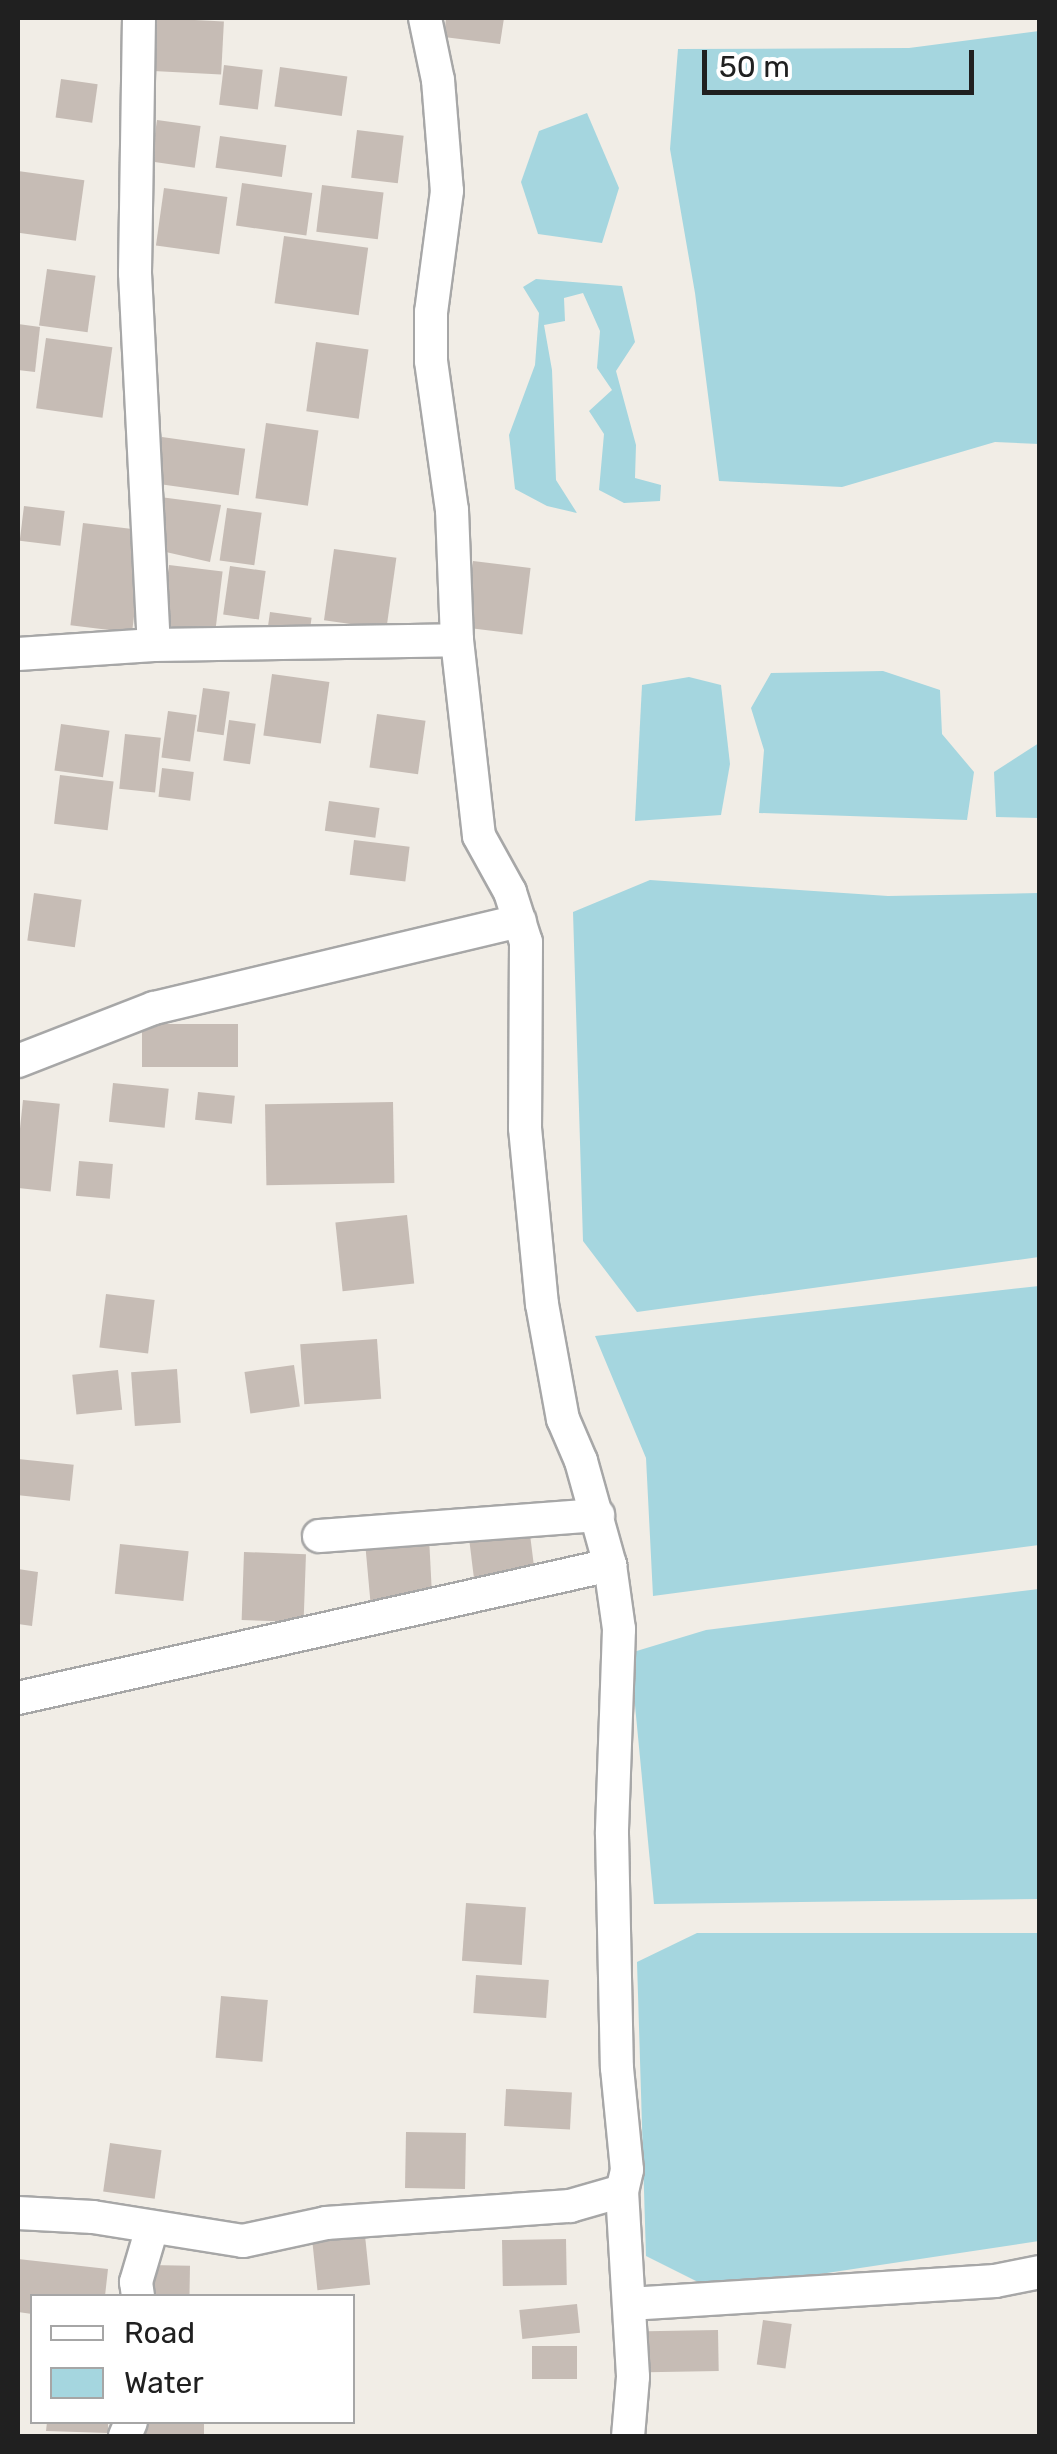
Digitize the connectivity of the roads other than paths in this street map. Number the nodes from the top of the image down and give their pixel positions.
1 (140, 18) edge
2 (426, 18) edge
3 (457, 640) junction
4 (154, 645) junction
5 (18, 654) edge
6 (520, 920) junction
7 (18, 1062) edge
8 (598, 1515) junction
9 (319, 1536) dead end
10 (610, 1565) junction
11 (18, 1698) edge
12 (622, 2192) junction
13 (18, 2213) edge
14 (152, 2228) junction
15 (1040, 2272) edge
16 (138, 2294) edge
17 (629, 2304) junction
18 (628, 2436) edge

1 - 4 street
2 - 3 street
3 - 4 street
3 - 6 street
4 - 5 street
6 - 7 street
6 - 8 street
8 - 9 street
8 - 10 street
10 - 11 street
10 - 12 street
12 - 14 street
12 - 17 street
13 - 14 street
14 - 16 street
15 - 17 street
17 - 18 street

